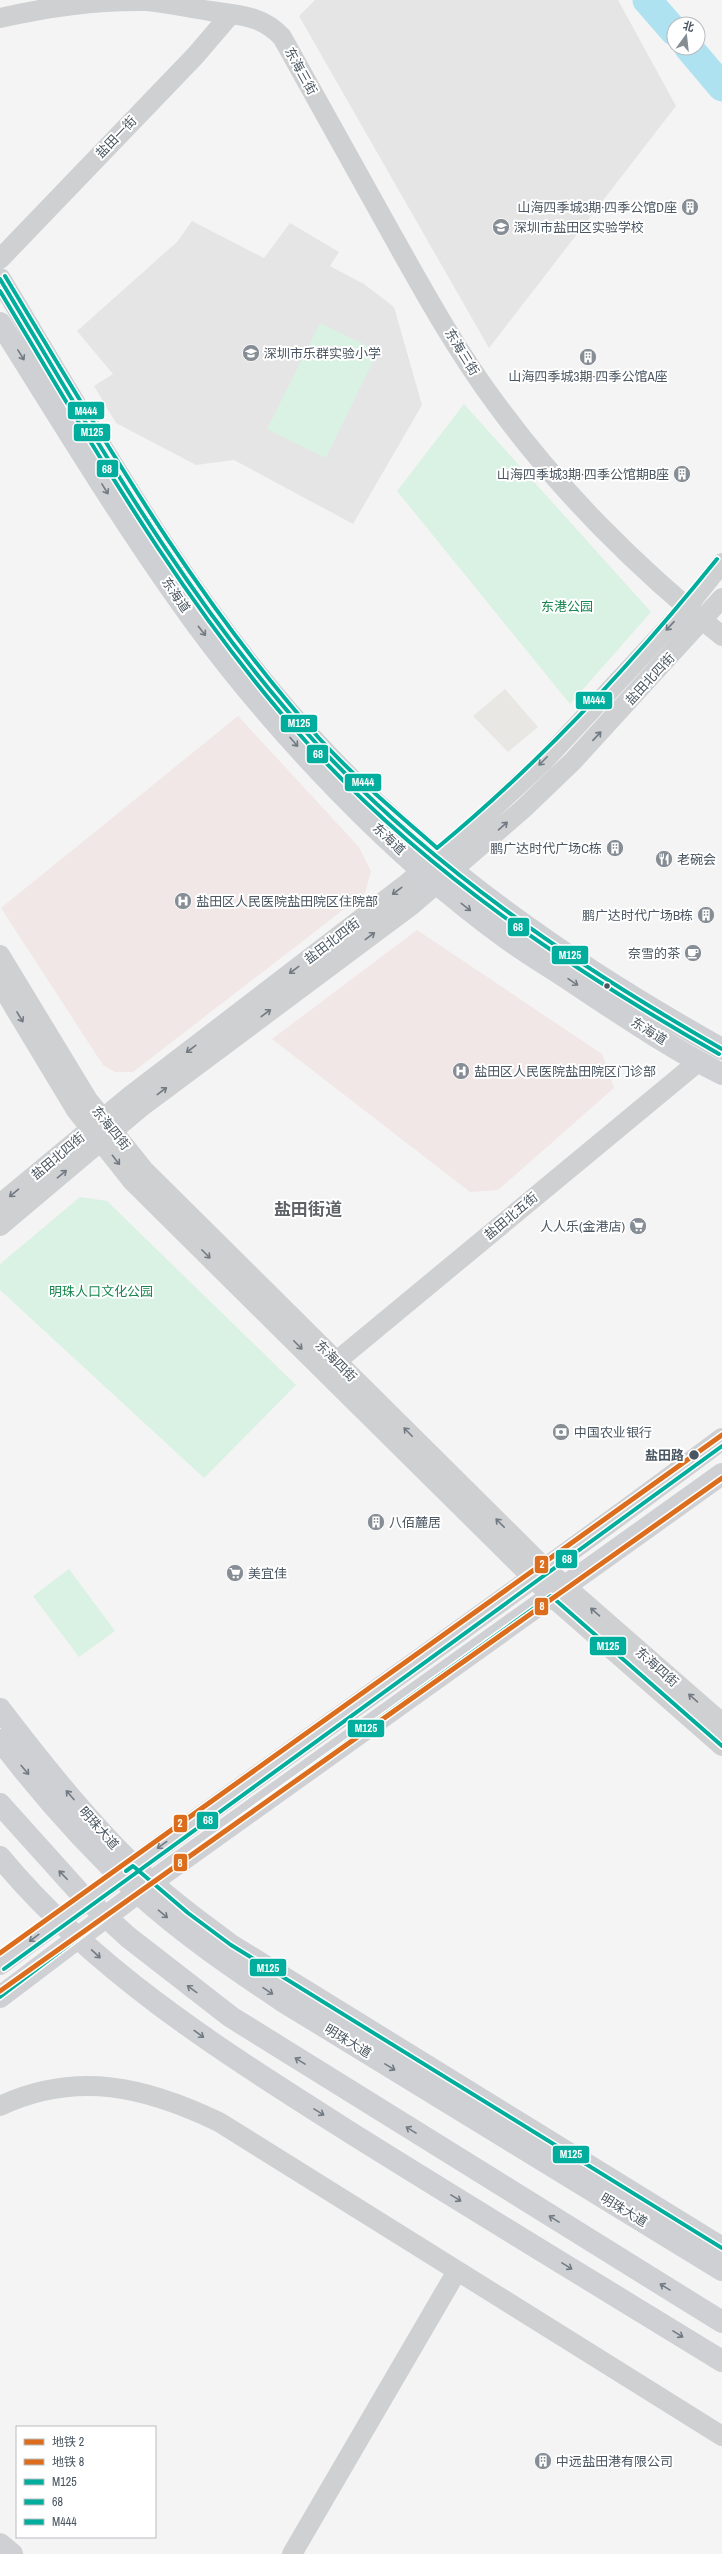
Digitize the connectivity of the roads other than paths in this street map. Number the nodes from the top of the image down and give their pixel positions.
1 (232, 14) junction
2 (0, 18) edge
3 (0, 259) edge
4 (0, 279) edge
5 (0, 322) edge
6 (722, 563) edge
7 (722, 598) edge
8 (687, 607) junction
9 (703, 621) junction
10 (722, 636) edge
11 (437, 869) junction
12 (0, 955) edge
13 (0, 984) edge
14 (722, 1048) edge
15 (698, 1062) junction
16 (722, 1074) edge
17 (102, 1130) junction
18 (0, 1204) edge
19 (0, 1226) edge
20 (330, 1366) junction
21 (722, 1439) edge
22 (722, 1474) edge
23 (540, 1574) junction
24 (559, 1591) junction
25 (0, 1709) edge
26 (722, 1723) edge
27 (0, 1740) edge
28 (722, 1746) edge
29 (0, 1804) edge
30 (0, 1857) edge
31 (126, 1870) junction
32 (146, 1887) junction
33 (0, 1964) edge
34 (0, 1997) edge
35 (0, 2106) edge
36 (722, 2248) edge
37 (722, 2270) edge
38 (457, 2271) junction
39 (722, 2322) edge
40 (722, 2361) edge
41 (722, 2436) edge
42 (0, 2544) edge
43 (12, 2554) edge
44 (292, 2554) edge

1 - 2 street, 东海三街
1 - 3 street, 盐田一街
1 - 8 street, 东海三街
4 - 11 street, 东海道
5 -> 11 street, 东海道
6 - 8 street, 盐田北四街
7 - 9 street, 盐田北四街
8 - 9 street, 东海三街
8 -> 11 street, 盐田北四街
9 - 10 street, 东海三街
11 -> 9 street, 盐田北四街
11 - 14 street, 东海道
11 -> 15 street, 东海道
11 - 17 street, 盐田北四街
12 - 17 street, 东海四街
13 -> 17 street, 东海四街
15 - 16 street, 东海道
15 - 20 street, 盐田北五街
17 -> 18 street, 盐田北四街
19 -> 17 street, 盐田北四街
17 - 20 street, 东海四街
20 - 23 street, 东海四街
21 - 23 street
22 - 24 street
23 - 24 street, 东海四街
23 -> 31 street
26 -> 24 street, 东海四街
24 - 28 street, 东海四街
24 - 32 street
31 -> 25 street, 明珠大道
27 -> 31 street, 明珠大道
39 -> 29 street
30 -> 40 street
31 - 32 street, 明珠大道
31 -> 33 street
32 - 34 street
32 - 36 street, 明珠大道
32 -> 37 street, 明珠大道
35 - 38 street
38 - 41 street
38 - 44 street
42 - 43 street

